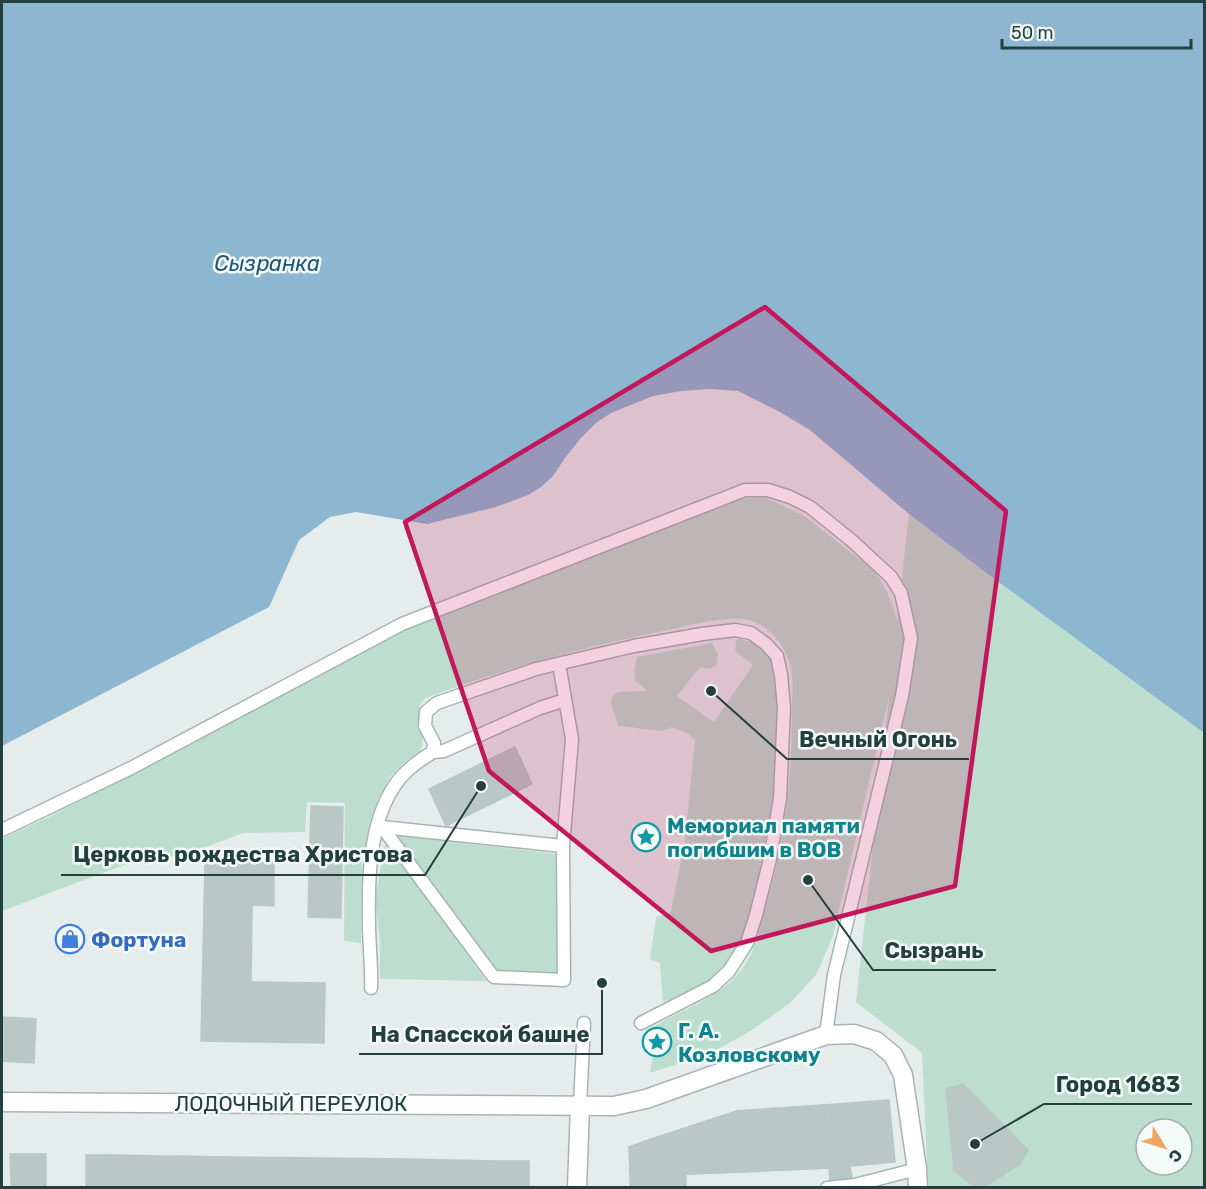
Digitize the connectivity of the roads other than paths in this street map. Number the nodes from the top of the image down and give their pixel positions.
1 (559, 664) junction
2 (565, 700) junction
3 (433, 752) junction
4 (380, 826) junction
5 (2, 830) edge
6 (563, 846) junction
7 (371, 988) dead end
8 (584, 1023) dead end
9 (641, 1023) dead end
10 (826, 1035) junction
11 (2, 1102) edge
12 (580, 1105) junction
13 (917, 1178) edge
14 (577, 1188) edge
15 (827, 1188) edge

1 - 2 lane
1 - 3 lane
1 - 9 lane
2 - 3 lane
2 - 6 lane
3 - 4 lane
4 - 6 lane
4 - 6 lane
4 - 7 lane
5 - 10 lane
8 - 12 lane
10 - 12 street, ЛОДОЧНЫЙ ПЕРЕУЛОК
10 - 13 street, ЛОДОЧНЫЙ ПЕРЕУЛОК
11 - 12 street, ЛОДОЧНЫЙ ПЕРЕУЛОК
12 - 14 street
13 - 15 lane

